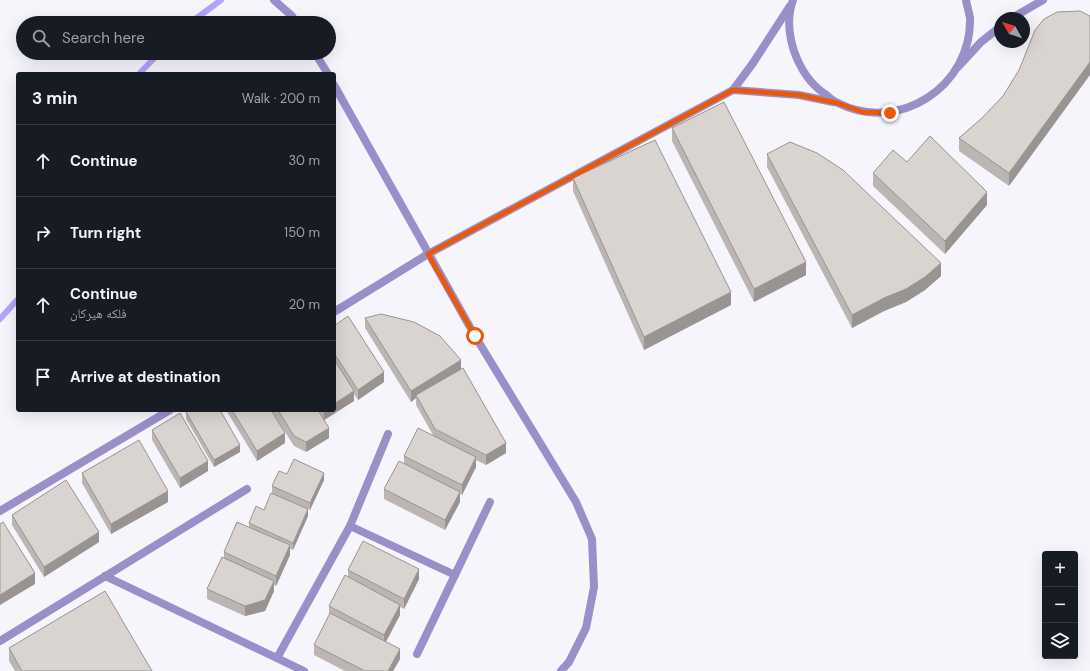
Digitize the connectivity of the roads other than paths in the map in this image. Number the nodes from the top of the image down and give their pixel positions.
1 (274, 0) edge
2 (966, 0) edge
3 (1043, 0) edge
4 (791, 3) edge
5 (1022, 12) edge
6 (292, 16) edge
7 (994, 32) edge
8 (319, 60) edge
9 (956, 70) junction
10 (327, 72) edge
11 (336, 90) edge
12 (733, 90) junction
13 (837, 103) junction
14 (428, 254) junction
15 (336, 311) edge
16 (167, 412) edge
17 (388, 434) dead end
18 (247, 489) dead end
19 (490, 502) dead end
20 (0, 511) edge
21 (350, 526) junction
22 (455, 575) junction
23 (105, 576) junction
24 (0, 641) edge
25 (417, 654) dead end
26 (277, 658) junction
27 (304, 671) edge
28 (561, 671) edge

1 - 6 street
2 - 9 street
3 - 5 street
4 - 12 street
4 - 13 street
7 - 9 street
8 - 10 street
9 - 13 street
11 - 14 street
12 - 13 street
12 - 14 street
14 - 15 street
14 - 28 street
16 - 20 street
17 - 21 street
18 - 23 street
19 - 22 street
21 - 22 street
21 - 26 street
22 - 25 street
23 - 24 street
23 - 26 street
26 - 27 street

